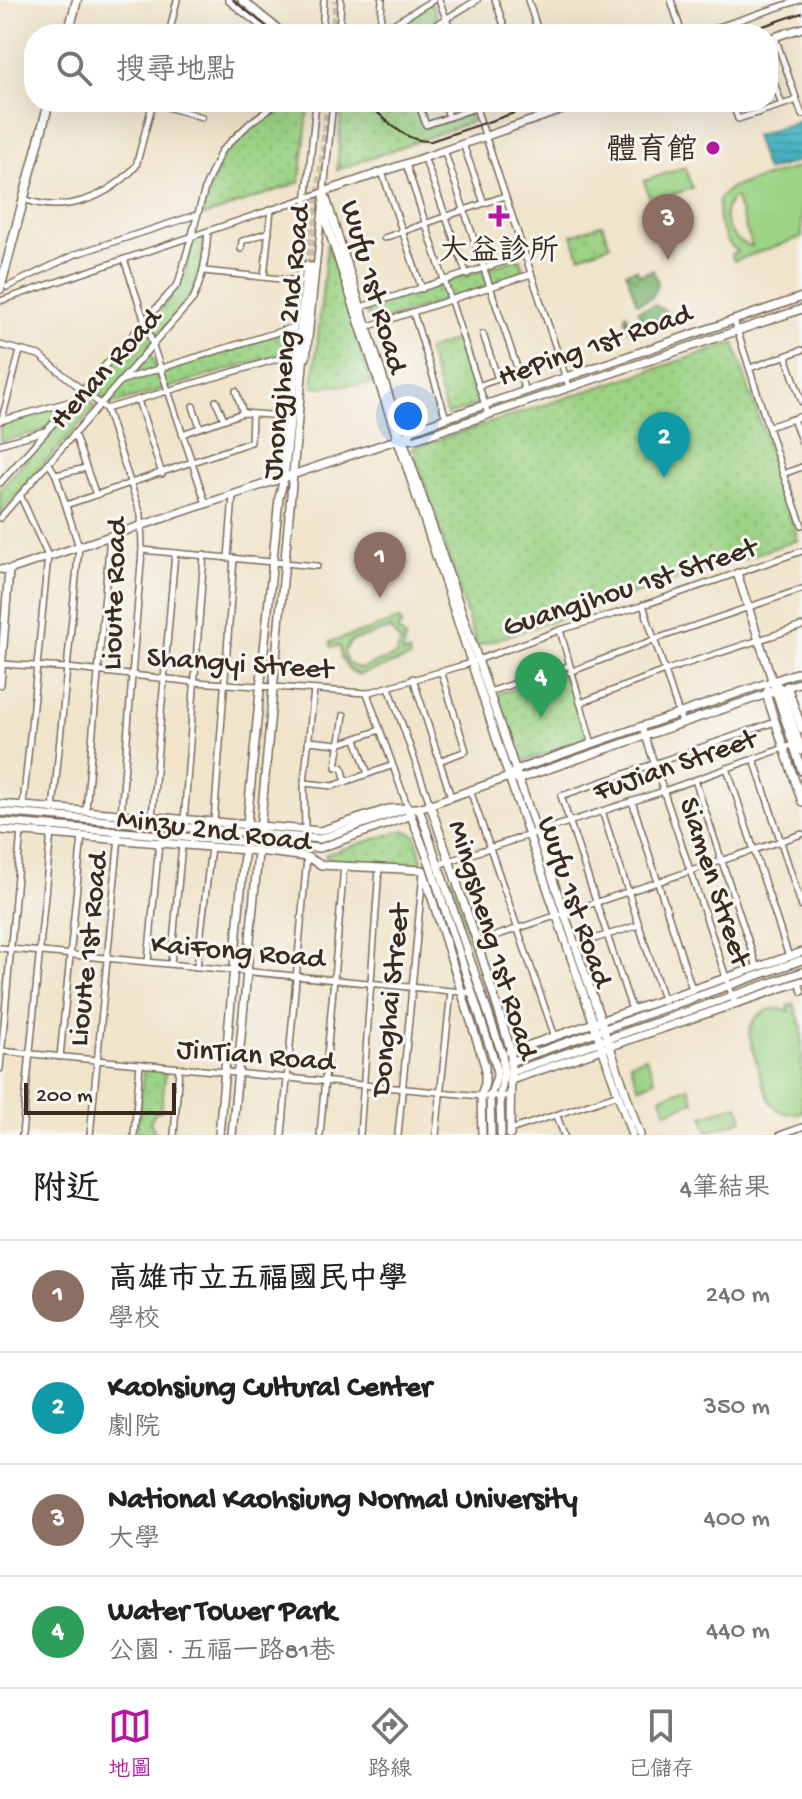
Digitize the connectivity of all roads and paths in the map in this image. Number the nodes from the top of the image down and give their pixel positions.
1 (77, 0) edge
2 (177, 0) edge
3 (230, 0) edge
4 (242, 0) edge
5 (324, 0) edge
6 (341, 0) edge
7 (382, 0) edge
8 (436, 0) edge
9 (477, 0) edge
10 (495, 0) edge
11 (529, 0) edge
12 (671, 0) edge
13 (800, 0) edge
14 (782, 3) edge
15 (447, 19) junction
16 (71, 24) edge
17 (171, 24) edge
18 (260, 24) edge
19 (272, 24) edge
20 (323, 24) edge
21 (340, 24) edge
22 (379, 24) edge
23 (394, 24) edge
24 (439, 24) edge
25 (449, 24) edge
26 (503, 24) edge
27 (536, 24) edge
28 (679, 24) edge
29 (724, 24) edge
30 (802, 28) edge
31 (778, 36) edge
32 (778, 53) edge
33 (778, 94) edge
34 (797, 100) junction
35 (782, 105) junction
36 (778, 106) edge
37 (46, 112) edge
38 (151, 112) edge
39 (184, 112) edge
40 (265, 112) edge
41 (315, 112) edge
42 (332, 112) edge
43 (421, 112) edge
44 (447, 112) edge
45 (460, 112) edge
46 (477, 112) edge
47 (556, 112) edge
48 (736, 112) edge
49 (760, 112) edge
50 (757, 113) joint
51 (802, 115) edge
52 (202, 117) dead end
53 (449, 117) junction
54 (485, 136) junction
55 (463, 144) junction
56 (444, 150) junction
57 (424, 157) junction
58 (406, 164) junction
59 (382, 172) junction
60 (310, 187) junction
61 (324, 192) junction
62 (309, 196) junction
63 (505, 196) junction
64 (24, 199) junction
65 (484, 203) junction
66 (271, 209) junction
67 (465, 210) junction
68 (197, 214) junction
69 (445, 216) junction
70 (426, 224) junction
71 (208, 231) junction
72 (403, 231) junction
73 (269, 232) junction
74 (192, 236) junction
75 (384, 238) dead end
76 (241, 249) dead end
77 (525, 255) junction
78 (124, 259) junction
79 (309, 267) tunnel mouth
80 (484, 269) junction
81 (204, 271) junction
82 (531, 274) junction
83 (467, 275) junction
84 (264, 277) junction
85 (300, 281) junction
86 (444, 282) junction
87 (4, 288) edge
88 (490, 288) junction
89 (422, 289) junction
90 (802, 297) edge
91 (450, 300) junction
92 (0, 301) edge
93 (358, 309) junction
94 (802, 309) edge
95 (413, 312) junction
96 (734, 320) junction
97 (145, 322) junction
98 (294, 327) junction
99 (364, 328) junction
100 (738, 332) junction
101 (483, 334) dead end
102 (0, 345) edge
103 (153, 347) junction
104 (802, 350) edge
105 (20, 351) junction
106 (291, 355) junction
107 (786, 356) junction
108 (750, 368) junction
109 (160, 369) junction
110 (518, 372) junction
111 (566, 376) junction
112 (498, 379) junction
113 (123, 380) junction
114 (478, 386) junction
115 (569, 387) junction
116 (84, 391) junction
117 (168, 391) junction
118 (236, 391) dead end
119 (525, 391) junction
120 (138, 400) junction
121 (73, 401) junction
122 (216, 401) dead end
123 (802, 402) edge
124 (100, 403) junction
125 (485, 405) junction
126 (193, 406) dead end
127 (106, 409) junction
128 (243, 413) junction
129 (252, 414) junction
130 (488, 414) junction
131 (284, 416) junction
132 (802, 416) edge
133 (446, 418) junction
134 (224, 419) junction
135 (793, 419) junction
136 (1, 420) edge
137 (200, 427) junction
138 (768, 427) junction
139 (46, 431) junction
140 (74, 433) junction
141 (182, 434) junction
142 (400, 439) junction
143 (802, 443) edge
144 (0, 444) edge
145 (48, 462) junction
146 (192, 464) junction
147 (802, 467) edge
148 (86, 468) junction
149 (162, 474) junction
150 (783, 474) junction
151 (56, 475) junction
152 (288, 477) junction
153 (0, 483) edge
154 (131, 484) junction
155 (20, 494) junction
156 (96, 495) junction
157 (233, 496) junction
158 (206, 504) junction
159 (66, 505) junction
160 (0, 518) edge
161 (143, 524) junction
162 (802, 525) edge
163 (110, 536) junction
164 (79, 547) junction
165 (142, 550) junction
166 (802, 551) edge
167 (175, 553) junction
168 (204, 555) junction
169 (48, 556) junction
170 (231, 558) junction
171 (273, 562) junction
172 (285, 563) junction
173 (317, 566) dead end
174 (5, 569) edge
175 (737, 573) junction
176 (802, 589) edge
177 (643, 605) junction
178 (748, 606) junction
179 (802, 626) edge
180 (560, 630) junction
181 (656, 639) junction
182 (759, 639) junction
183 (474, 661) junction
184 (1, 664) edge
185 (38, 666) junction
186 (67, 668) junction
187 (569, 669) junction
188 (667, 670) junction
189 (97, 671) junction
190 (441, 671) junction
191 (802, 671) edge
192 (131, 675) junction
193 (413, 678) junction
194 (166, 679) junction
195 (774, 681) junction
196 (195, 682) junction
197 (802, 682) edge
198 (0, 684) edge
199 (224, 684) junction
200 (261, 686) junction
201 (274, 687) junction
202 (389, 687) junction
203 (782, 689) junction
204 (314, 690) junction
205 (489, 692) junction
206 (367, 693) junction
207 (766, 694) junction
208 (580, 703) junction
209 (799, 712) edge
210 (680, 714) junction
211 (344, 715) dead end
212 (775, 722) junction
213 (682, 723) junction
214 (802, 729) edge
215 (380, 730) junction
216 (644, 731) junction
217 (356, 739) junction
218 (308, 741) junction
219 (339, 744) junction
220 (592, 744) junction
221 (799, 745) edge
222 (784, 748) junction
223 (754, 759) junction
224 (439, 761) junction
225 (654, 763) junction
226 (391, 766) junction
227 (727, 768) junction
228 (802, 771) edge
229 (368, 774) junction
230 (517, 775) junction
231 (509, 777) junction
232 (695, 780) junction
233 (346, 782) junction
234 (304, 783) junction
235 (470, 790) junction
236 (664, 791) junction
237 (451, 797) junction
238 (632, 801) junction
239 (802, 802) edge
240 (0, 804) edge
241 (430, 804) junction
242 (23, 806) junction
243 (419, 808) junction
244 (602, 811) junction
245 (0, 812) edge
246 (86, 812) junction
247 (410, 812) junction
248 (152, 817) junction
249 (52, 821) junction
250 (0, 822) edge
251 (214, 822) junction
252 (569, 822) junction
253 (120, 827) junction
254 (0, 830) edge
255 (305, 830) junction
256 (21, 831) junction
257 (183, 832) junction
258 (246, 832) junction
259 (260, 834) junction
260 (534, 834) junction
261 (802, 834) edge
262 (82, 836) junction
263 (320, 839) junction
264 (781, 841) junction
265 (159, 843) junction
266 (211, 847) junction
267 (490, 847) junction
268 (244, 850) junction
269 (754, 850) junction
270 (259, 851) junction
271 (307, 857) junction
272 (450, 860) junction
273 (722, 861) junction
274 (344, 866) junction
275 (431, 867) junction
276 (379, 869) junction
277 (692, 871) junction
278 (657, 882) junction
279 (628, 892) junction
280 (597, 903) junction
281 (802, 907) edge
282 (562, 914) junction
283 (639, 925) junction
284 (517, 929) junction
285 (607, 934) junction
286 (477, 942) junction
287 (575, 945) junction
288 (0, 948) edge
289 (11, 949) junction
290 (40, 952) junction
291 (802, 952) edge
292 (71, 955) junction
293 (789, 957) junction
294 (107, 958) junction
295 (802, 960) edge
296 (148, 962) junction
297 (171, 964) junction
298 (197, 967) junction
299 (757, 967) junction
300 (233, 970) junction
301 (247, 972) junction
302 (802, 972) edge
303 (296, 976) junction
304 (335, 980) junction
305 (728, 982) junction
306 (800, 982) edge
307 (372, 983) junction
308 (412, 987) junction
309 (692, 989) junction
310 (451, 991) junction
311 (461, 992) junction
312 (802, 992) edge
313 (472, 993) junction
314 (732, 995) junction
315 (663, 999) junction
316 (735, 1004) junction
317 (632, 1010) junction
318 (599, 1026) junction
319 (555, 1037) junction
320 (605, 1043) junction
321 (1, 1051) edge
322 (30, 1054) junction
323 (502, 1054) junction
324 (60, 1057) junction
325 (97, 1060) junction
326 (140, 1064) junction
327 (504, 1064) junction
328 (179, 1068) junction
329 (0, 1069) edge
330 (224, 1072) junction
331 (237, 1073) junction
332 (288, 1078) junction
333 (501, 1079) junction
334 (325, 1082) junction
335 (365, 1085) junction
336 (401, 1089) junction
337 (440, 1092) junction
338 (622, 1093) junction
339 (504, 1096) junction
340 (486, 1097) junction
341 (557, 1116) junction
342 (802, 1127) edge
343 (510, 1133) edge
344 (22, 1135) edge
345 (90, 1135) edge
346 (134, 1135) edge
347 (174, 1135) edge
348 (219, 1135) edge
349 (232, 1135) edge
350 (282, 1135) edge
351 (320, 1135) edge
352 (360, 1135) edge
353 (398, 1135) edge
354 (436, 1135) edge
355 (482, 1135) edge
356 (491, 1135) edge
357 (501, 1135) edge
358 (564, 1135) edge
359 (632, 1135) edge
360 (640, 1135) edge
361 (780, 1135) edge

1 - 16 main road
2 - 17 street
3 - 18 street
4 - 19 street
5 - 20 street
6 - 21 street
7 - 22 street
8 - 15 street
8 - 23 street
9 - 15 street
10 - 26 street
11 - 27 street
12 - 28 street
13 - 14 street
14 - 29 street
15 - 24 street
15 - 25 street
30 - 31 street
32 - 34 street
33 - 35 street
34 - 35 street
34 - 51 street
35 - 36 street
37 - 64 main road
38 - 64 street
39 - 52 street
40 - 68 street
41 - 60 street, Jhongjheng 2nd Road
42 - 61 street, Jhongjheng 2nd Road
43 - 53 street
44 - 53 street
45 - 53 street
46 - 54 street
47 - 54 street
48 - 50 street
49 - 50 street
54 - 55 street
54 - 63 street
55 - 56 street
55 - 65 street
56 - 57 street
56 - 67 street
57 - 58 street
57 - 69 street
58 - 59 street
58 - 70 street
59 - 61 street
59 - 72 street
60 - 61 street
60 - 62 street, Jhongjheng 2nd Road
61 - 62 street
61 - 93 street, Wufu 1st Road
61 - 152 street, Jhongjheng 2nd Road
62 - 66 street
62 - 85 street, Jhongjheng 2nd Road
63 - 65 street
63 - 77 street
64 - 87 main road
65 - 67 street
66 - 71 street
66 - 73 street
67 - 69 street
67 - 80 street
68 - 74 street
68 - 87 street
69 - 70 street
69 - 83 street
70 - 72 street
70 - 86 street
71 - 74 street
71 - 81 street, Henan Road
72 - 75 street
72 - 89 street
73 - 76 street
73 - 84 street
74 - 78 street
74 - 97 street
77 - 80 street
77 - 82 street
78 - 92 street
78 - 97 street
79 - 152 street, Jhongjheng 2nd Road
80 - 83 street
80 - 88 street
81 - 84 street
81 - 103 street, Henan Road
82 - 88 street
82 - 111 street
83 - 86 street
84 - 85 street
85 - 98 street, Jhongjheng 2nd Road
86 - 89 street
86 - 91 street
88 - 91 street
88 - 110 street
89 - 93 street
90 - 96 street, HePing 1st Road
91 - 95 street
91 - 114 street
93 - 99 street, Wufu 1st Road
94 - 100 street, HePing 1st Road
95 - 99 street
95 - 133 street
96 - 100 street
96 - 111 street, HePing 1st Road
97 - 103 street
97 - 116 street
98 - 106 street, Jhongjheng 2nd Road
98 - 109 street
99 - 142 street, Wufu 1st Road
100 - 108 street
100 - 115 street, HePing 1st Road
101 - 112 street
102 - 105 street, LiouHe Road
103 - 109 street
103 - 113 street, Henan Road
104 - 107 street
105 - 116 street, LiouHe Road
105 - 136 street
106 - 117 street
106 - 131 street, Jhongjheng 2nd Road
107 - 108 street
107 - 123 street
108 - 138 street
109 - 113 street
109 - 117 street
110 - 112 street
110 - 119 street
111 - 115 street
111 - 119 street, HePing 1st Road
112 - 114 street
113 - 124 street, Henan Road
114 - 125 street
115 - 130 street, HePing 1st Road
116 - 121 street
116 - 124 street, LiouHe Road
117 - 120 street
117 - 141 street
118 - 128 street
119 - 125 street, HePing 1st Road
120 - 127 street
120 - 149 street
121 - 136 street
121 - 139 street
122 - 134 street
124 - 127 street, LiouHe Road
124 - 140 street, Henan Road
125 - 130 street
125 - 133 street, HePing 1st Road
126 - 137 street
127 - 154 street, LiouHe Road
128 - 129 street
128 - 134 street
129 - 131 street
129 - 146 street
130 - 142 street, HePing 1st Road
131 - 152 street, Jhongjheng 2nd Road
132 - 135 street
133 - 142 street, HePing 1st Road
134 - 137 street
135 - 138 street
135 - 143 street
137 - 141 street
138 - 150 street
139 - 144 street
139 - 153 street
140 - 145 street, Henan Road
140 - 148 street
141 - 146 street
142 - 152 street, HePing 1st Road
142 - 183 street, Wufu 1st Road
145 - 151 street
145 - 155 street, Henan Road
146 - 149 street
146 - 158 street
147 - 150 street
148 - 151 street
148 - 156 street
149 - 154 street
150 - 162 street
151 - 159 street
152 - 157 street
152 - 171 street, Jhongjheng 2nd Road
152 - 172 street, Jhongjheng 2nd Road
154 - 156 street
154 - 161 street, LiouHe Road
155 - 160 street, Henan Road
155 - 169 street
156 - 159 street
157 - 158 street
157 - 170 street
158 - 161 street
159 - 164 street
161 - 163 street
161 - 165 street, LiouHe Road
163 - 164 street
163 - 189 street
164 - 169 street
164 - 186 street
165 - 167 street
165 - 192 street, LiouHe Road
166 - 175 street, Guangjhou 1st Street
167 - 168 street
167 - 194 street
168 - 170 street
168 - 196 street
169 - 174 street
169 - 185 street
170 - 171 street
170 - 199 street
171 - 172 street
171 - 200 street, Jhongjheng 2nd Road
172 - 173 street
172 - 201 street, Jhongjheng 2nd Road
174 - 184 street
175 - 177 street, Guangjhou 1st Street
175 - 178 street
176 - 178 street
177 - 180 street, Guangjhou 1st Street
177 - 181 street
178 - 181 street
178 - 182 street
179 - 182 street
180 - 183 street, Guangjhou 1st Street
180 - 187 street
181 - 187 street
181 - 188 street
182 - 188 street
182 - 195 street
183 - 190 street, Shangyi Street
183 - 205 street, Wufu 1st Road
183 - 231 street, Wufu 1st Road
184 - 185 street, Shangyi Street
184 - 198 street
185 - 186 street, Shangyi Street
185 - 242 street
186 - 189 street, Shangyi Street
186 - 249 street
187 - 205 street
187 - 208 street
188 - 208 street
188 - 210 street
189 - 192 street, Shangyi Street
189 - 246 street
190 - 193 street, Shangyi Street
190 - 224 street
191 - 195 street
192 - 194 street, Shangyi Street
192 - 253 street, LiouHe Road
193 - 202 street, Shangyi Street
193 - 224 street
194 - 196 street, Shangyi Street
194 - 248 street
195 - 203 street
195 - 203 street
195 - 207 street
195 - 210 street
196 - 199 street, Shangyi Street
196 - 257 street
197 - 203 street
199 - 200 street, Shangyi Street
199 - 251 street
200 - 201 street, Shangyi Street
200 - 258 street, Jhongjheng 2nd Road
201 - 204 street, Shangyi Street
201 - 259 street, Jhongjheng 2nd Road
202 - 206 street, Shangyi Street
202 - 241 street
203 - 207 street
203 - 209 street
203 - 221 street
204 - 206 street, Shangyi Street
204 - 218 street
205 - 230 street, Wufu 1st Road
206 - 215 street
207 - 212 street
207 - 213 street
208 - 220 street
209 - 214 street
210 - 213 street
210 - 216 street
211 - 219 street
212 - 222 street
212 - 225 street
213 - 216 street
215 - 217 street
215 - 226 street
216 - 220 street
216 - 225 street, Siamen Street
216 - 230 street
217 - 219 street
217 - 229 street
218 - 219 street
218 - 234 street
219 - 233 street
220 - 230 street
221 - 222 street, FuJian Street
221 - 228 street
222 - 223 street, FuJian Street
222 - 239 street
223 - 227 street, FuJian Street
223 - 264 street
224 - 237 street
225 - 236 street, Siamen Street
225 - 252 street
226 - 229 street
226 - 247 street
227 - 232 street, FuJian Street
227 - 269 street
229 - 233 street
230 - 231 street
230 - 260 street, Wufu 1st Road
231 - 235 street
231 - 260 street, Wufu 1st Road
232 - 236 street, FuJian Street
232 - 273 street
233 - 234 street
234 - 255 street
235 - 237 street
235 - 267 street
236 - 238 street, FuJian Street
236 - 277 street, Siamen Street
237 - 241 street
238 - 244 street, FuJian Street
238 - 278 street
240 - 242 street, Minzu 2nd Road
241 - 243 street
241 - 272 street, Mingsheng 1st Road
242 - 249 street, Minzu 2nd Road
243 - 247 street
243 - 275 street
244 - 252 street, FuJian Street
244 - 279 street
245 - 249 street, Minzu 2nd Road
246 - 249 street, Minzu 2nd Road
246 - 253 street, Minzu 2nd Road
247 - 263 street
247 - 263 street
247 - 275 street
248 - 253 street, Minzu 2nd Road
248 - 257 street, Minzu 2nd Road
249 - 250 street, Minzu 2nd Road
249 - 253 street, Minzu 2nd Road
249 - 256 street, Minzu 2nd Road
249 - 262 street, Minzu 2nd Road
249 - 290 street
251 - 257 street, Minzu 2nd Road
251 - 258 street, Minzu 2nd Road
252 - 260 street, FuJian Street
252 - 280 street
253 - 257 street, Minzu 2nd Road
253 - 262 street, Minzu 2nd Road
253 - 265 street, Minzu 2nd Road
253 - 294 street, LiouHe 1st Road
254 - 256 street, Minzu 2nd Road
255 - 259 street, Minzu 2nd Road
255 - 263 street, Minzu 2nd Road
256 - 289 street
257 - 258 street, Minzu 2nd Road
257 - 265 street, Minzu 2nd Road
257 - 266 street, Minzu 2nd Road
257 - 297 street
258 - 259 street, Minzu 2nd Road
258 - 268 street, Jhongjheng 2nd Road
259 - 263 street, Minzu 2nd Road
259 - 270 street, Jhongjheng 2nd Road
260 - 267 street, FuJian Street
260 - 282 street, Wufu 1st Road
261 - 264 street
262 - 292 street
264 - 269 street
264 - 281 street
265 - 296 street
266 - 268 street, Minzu 2nd Road
266 - 298 street
267 - 272 street, FuJian Street
267 - 284 street
268 - 270 street, Minzu 2nd Road
268 - 300 street, Jhongjheng 2nd Road
269 - 273 street
269 - 293 street
270 - 271 street, Minzu 2nd Road
270 - 301 street, Jhongjheng 2nd Road
271 - 274 street, Minzu 2nd Road
271 - 303 street
272 - 275 street, FuJian Street
272 - 286 street, Mingsheng 1st Road
273 - 277 street
273 - 299 street
274 - 276 street, Minzu 2nd Road
274 - 304 street
275 - 276 street, Minzu 2nd Road
275 - 308 street, Donghai Street
275 - 311 street
275 - 313 street
275 - 323 street
276 - 307 street
277 - 278 street
277 - 305 street, Siamen Street
278 - 279 street
278 - 309 street
279 - 280 street
279 - 283 street
280 - 282 street
280 - 285 street
282 - 284 street
282 - 287 street, Wufu 1st Road
282 - 318 street, Wufu 1st Road
283 - 285 street
283 - 315 street
284 - 286 street
284 - 319 street
285 - 287 street
285 - 317 street
286 - 323 street, Mingsheng 1st Road
287 - 318 street, Wufu 1st Road
288 - 289 street, KaiFong Road
289 - 290 street, KaiFong Road
289 - 321 street
290 - 292 street, KaiFong Road
290 - 322 street
291 - 293 street
292 - 294 street, KaiFong Road
292 - 324 street
293 - 299 street
294 - 296 street, KaiFong Road
294 - 325 street, LiouHe 1st Road
295 - 305 street
296 - 297 street, KaiFong Road
297 - 298 street, KaiFong Road
298 - 300 street, KaiFong Road
299 - 305 street
300 - 301 street, KaiFong Road
300 - 330 street, Jhongjheng 2nd Road
301 - 303 street, KaiFong Road
301 - 331 street, Jhongjheng 2nd Road
302 - 314 street
303 - 304 street, KaiFong Road
303 - 332 street
304 - 307 street, KaiFong Road
304 - 334 street
305 - 309 street
305 - 314 street, Siamen Street
305 - 318 street
306 - 312 street
306 - 316 street
307 - 308 street, KaiFong Road
307 - 335 street
308 - 310 street, KaiFong Road
308 - 336 street, Donghai Street
309 - 315 street
310 - 311 street, KaiFong Road
310 - 337 street
311 - 313 street, KaiFong Road
311 - 333 street
313 - 323 street
314 - 316 street, Siamen Street
314 - 320 street
315 - 317 street
316 - 320 street
317 - 318 street
318 - 319 street
318 - 320 street, Wufu 1st Road
318 - 327 street
319 - 323 street
320 - 333 street
320 - 338 street, Wufu 1st Road
321 - 322 street, JinTian Road
321 - 329 street
322 - 324 street, JinTian Road
322 - 344 street
323 - 327 street, Mingsheng 1st Road
323 - 327 street
324 - 325 street, JinTian Road
325 - 326 street, JinTian Road
325 - 345 street, LiouHe 1st Road
326 - 328 street, JinTian Road
326 - 346 street
327 - 333 street, Mingsheng 1st Road
327 - 333 street
328 - 330 street, JinTian Road
328 - 347 street
330 - 331 street, JinTian Road
330 - 348 street, Jhongjheng 2nd Road
331 - 332 street, JinTian Road
331 - 349 street, Jhongjheng 2nd Road
332 - 334 street, JinTian Road
332 - 350 street
333 - 339 street
333 - 340 street
334 - 335 street, JinTian Road
334 - 351 street
335 - 336 street, JinTian Road
335 - 352 street
336 - 337 street, JinTian Road
336 - 353 street, Donghai Street
337 - 340 street, JinTian Road
337 - 354 street
338 - 341 street
338 - 359 street
338 - 360 street
339 - 340 street, JinTian Road
339 - 343 street, Mingsheng 1st Road
339 - 357 street
340 - 355 street
340 - 356 street
341 - 343 street
341 - 358 street
342 - 361 street

